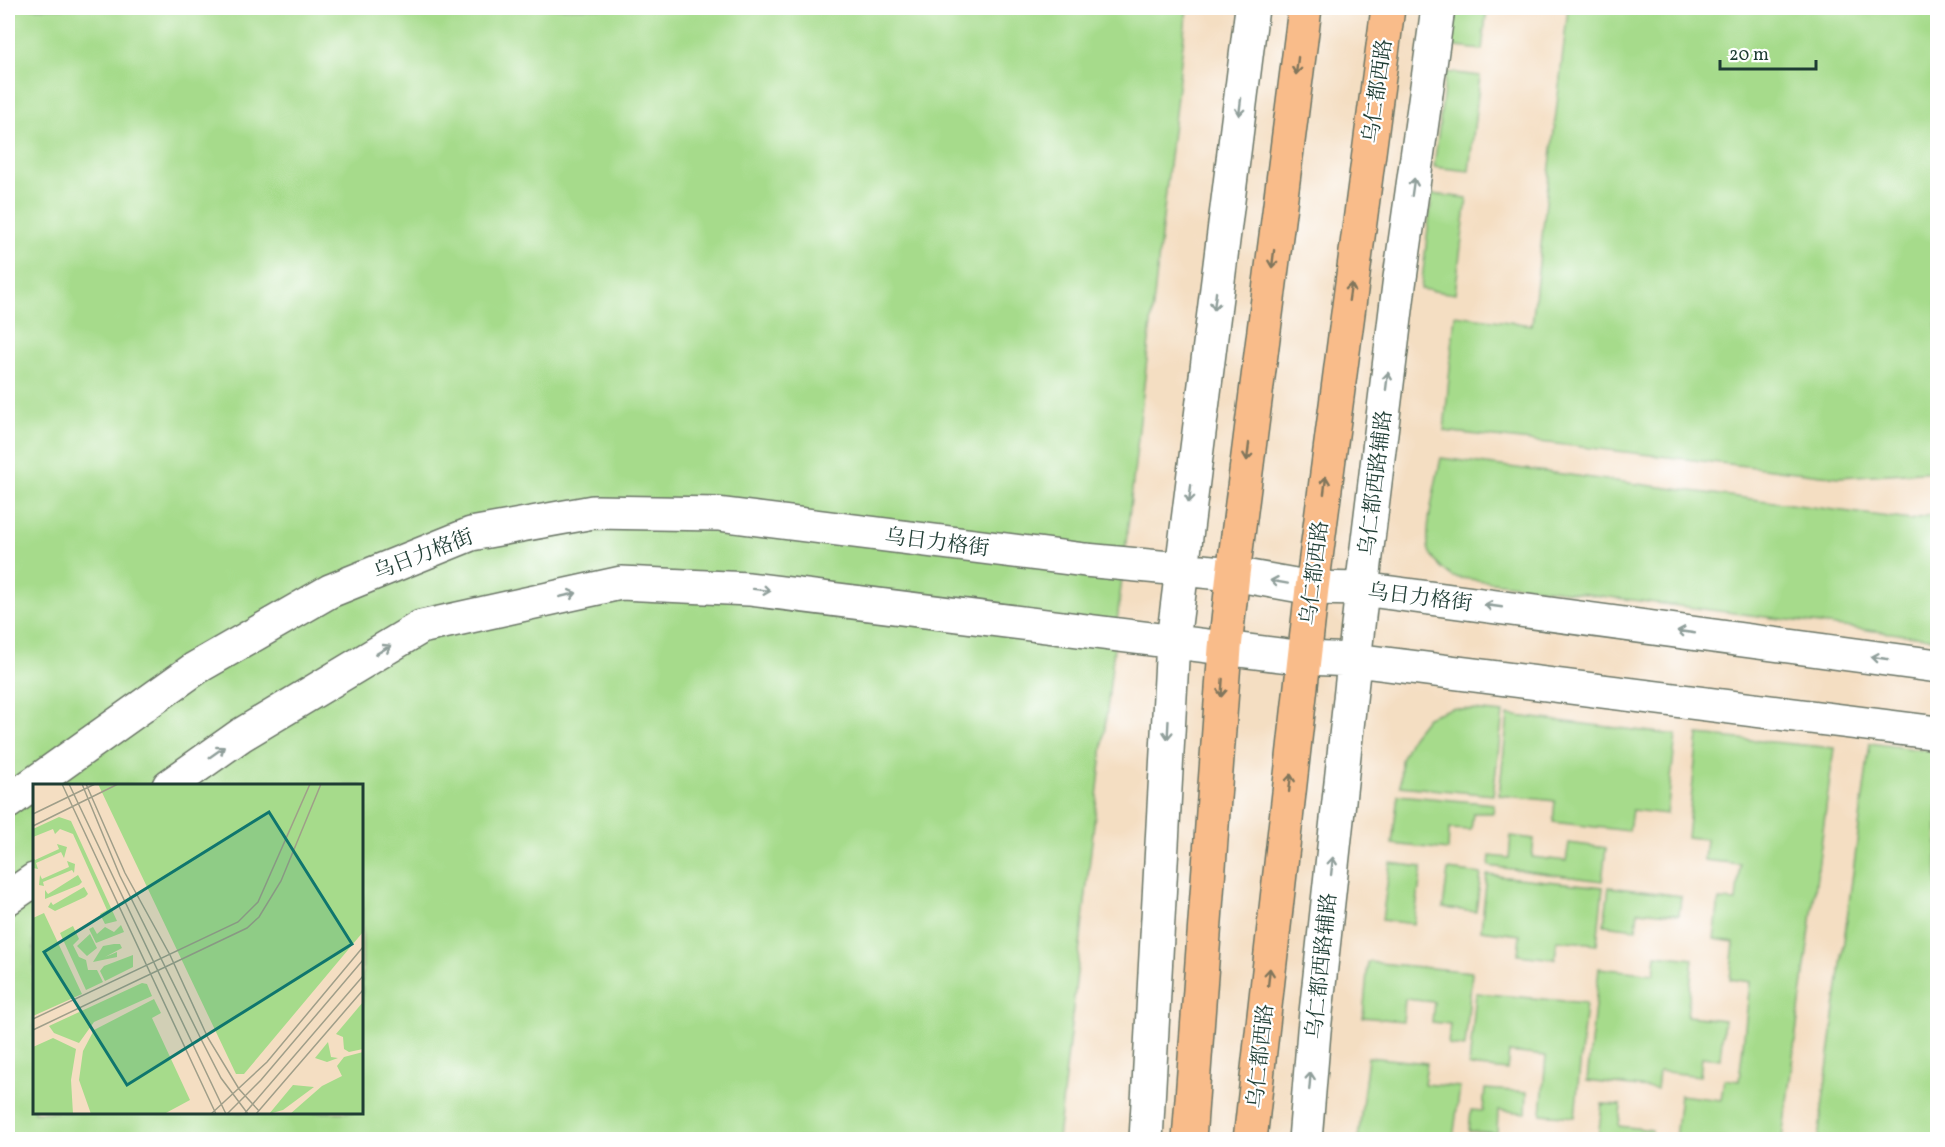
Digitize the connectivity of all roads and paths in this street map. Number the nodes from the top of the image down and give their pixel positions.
1 (1252, 8) edge
2 (1305, 8) edge
3 (1388, 8) edge
4 (1438, 8) edge
5 (1180, 570) junction
6 (1233, 574) junction
7 (1312, 588) junction
8 (1362, 589) junction
9 (1173, 641) junction
10 (1225, 648) junction
11 (1305, 658) junction
12 (1355, 660) junction
13 (1938, 666) edge
14 (1938, 733) edge
15 (33, 784) edge
16 (33, 784) edge
17 (172, 784) edge
18 (8, 802) edge
19 (33, 881) edge
20 (8, 898) edge
21 (1146, 1140) edge
22 (1190, 1140) edge
23 (1250, 1140) edge
24 (1305, 1140) edge

1 -> 5 street
2 -> 6 main road
7 -> 3 main road, 乌仁都西路
8 -> 4 street, 乌仁都西路辅路
5 - 6 street, 乌日力格街
5 - 9 street
5 - 15 street, 乌日力格街
7 -> 6 street, 乌日力格街
6 - 10 main road
7 - 8 street, 乌日力格街
7 - 11 main road, 乌仁都西路
8 - 12 street, 乌仁都西路辅路
13 -> 8 street, 乌日力格街
9 - 10 street
17 -> 9 street
9 -> 21 street
10 - 11 street
10 -> 22 main road
11 - 12 street
23 -> 11 main road, 乌仁都西路
12 - 14 street
24 -> 12 street, 乌仁都西路辅路
16 - 18 street, 乌日力格街
19 - 20 street

